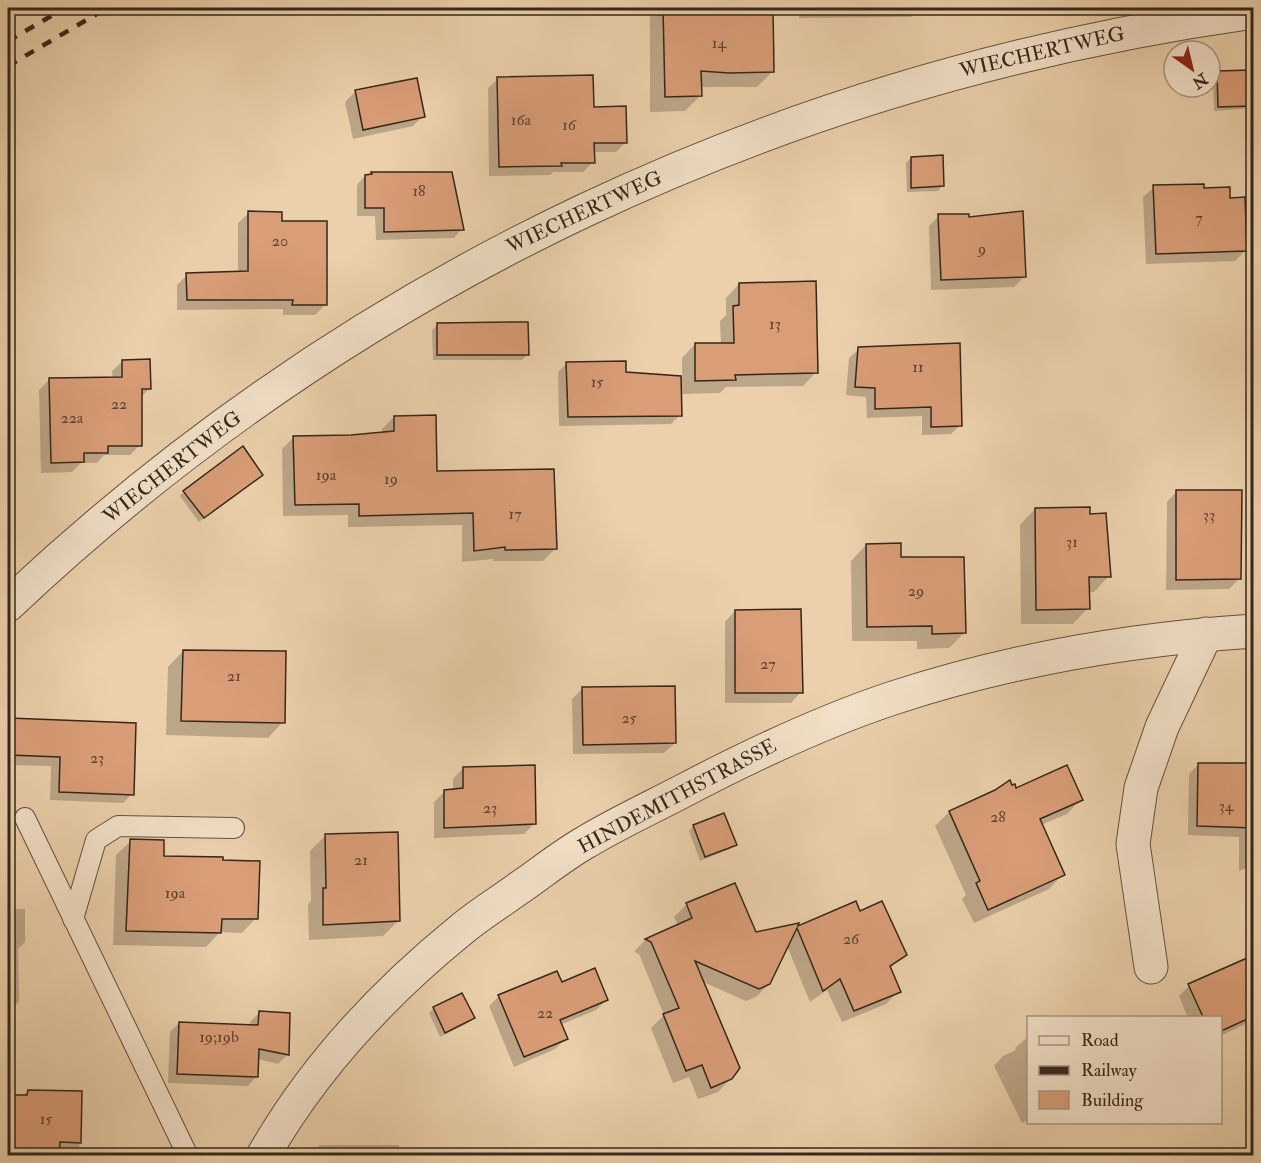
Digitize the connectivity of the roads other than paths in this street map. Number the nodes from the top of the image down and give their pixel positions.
1 (1254, 12) edge
2 (8, 605) edge
3 (1254, 631) edge
4 (1206, 634) junction
5 (25, 818) dead end
6 (234, 828) dead end
7 (73, 919) junction
8 (1151, 968) dead end
9 (188, 1155) edge
10 (262, 1155) edge

1 - 2 street, WIECHERTWEG
3 - 4 street, HINDEMITHSTRASSE
4 - 8 street
4 - 10 street, HINDEMITHSTRASSE
5 - 7 lane
6 - 7 lane
7 - 9 lane

